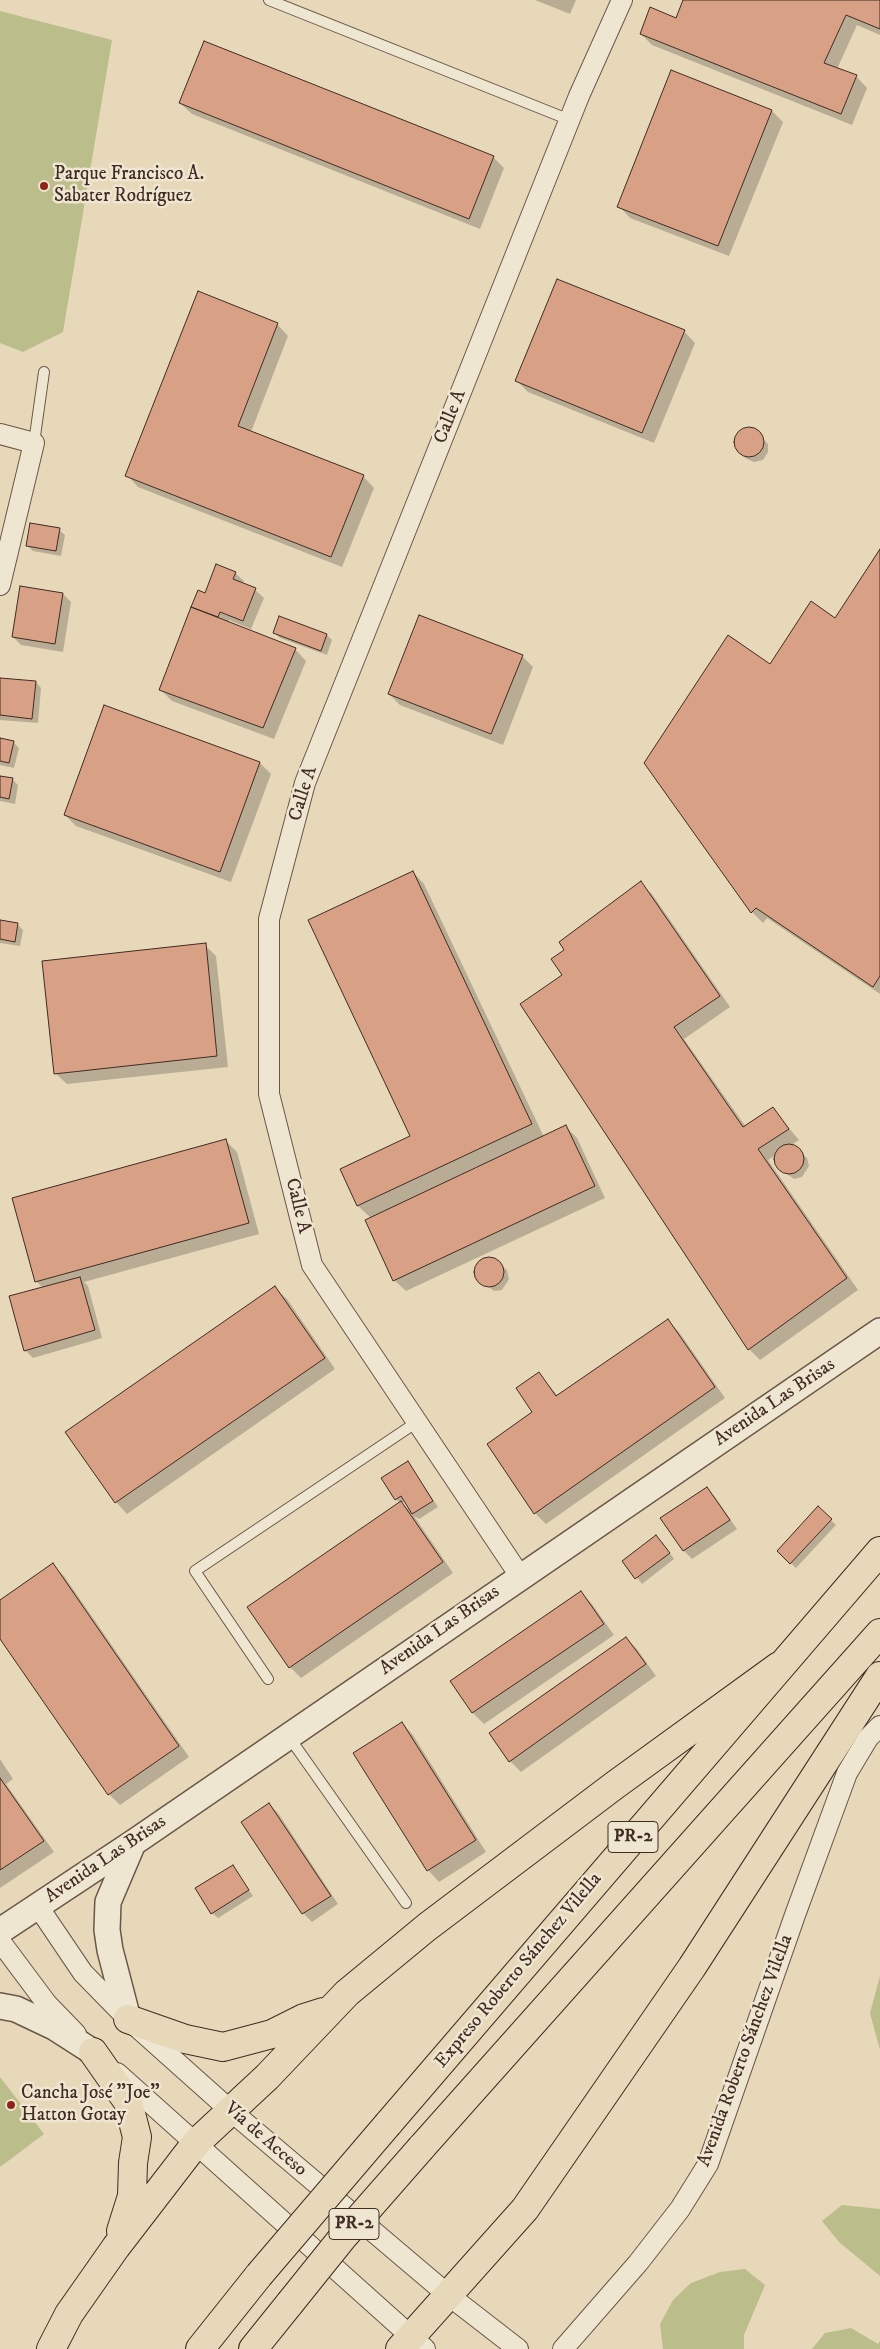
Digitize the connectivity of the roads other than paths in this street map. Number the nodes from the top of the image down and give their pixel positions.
1 (269, 0) edge
2 (622, 0) edge
3 (570, 120) junction
4 (44, 372) dead end
5 (0, 434) edge
6 (34, 443) junction
7 (0, 585) edge
8 (880, 1331) edge
9 (417, 1422) junction
10 (880, 1551) edge
11 (520, 1576) junction
12 (880, 1633) edge
13 (779, 1666) junction
14 (880, 1676) edge
15 (268, 1679) dead end
16 (880, 1726) edge
17 (288, 1736) junction
18 (133, 1842) junction
19 (406, 1903) dead end
20 (38, 1906) junction
21 (0, 1931) edge
22 (0, 1941) edge
23 (0, 2006) edge
24 (332, 2009) junction
25 (128, 2019) junction
26 (93, 2052) junction
27 (231, 2111) junction
28 (196, 2143) junction
29 (116, 2247) junction
30 (447, 2294) junction
31 (412, 2345) edge
32 (52, 2349) edge
33 (200, 2349) edge
34 (252, 2349) edge
35 (518, 2349) edge
36 (563, 2349) edge

1 - 3 lane
2 - 3 street, Calle A
3 - 9 street, Calle A
4 - 6 lane
5 - 6 street
6 - 7 street
8 - 11 street, Avenida Las Brisas
9 - 11 street, Calle A
9 - 15 lane
10 - 13 highway, Expreso Roberto Sánchez Vilella / PR-2
11 - 17 street, Avenida Las Brisas
12 - 34 highway, PR-2, bridge
13 - 24 highway
13 - 33 highway, Expreso Roberto Sánchez Vilella / PR-2, bridge
14 - 30 highway
16 - 36 street, Avenida Roberto Sánchez Vilella
17 - 18 street, Avenida Las Brisas
17 - 19 lane
18 - 20 street, Avenida Las Brisas
18 - 25 street
20 - 21 street, Avenida Las Brisas
20 - 25 street, Vía de Acceso
22 - 26 street
23 - 26 street
24 - 25 highway
24 - 27 highway
25 - 27 street, Vía de Acceso
26 - 28 street
26 - 29 highway
27 - 28 highway
27 - 30 street, Vía de Acceso
28 - 29 highway
28 - 31 street
29 - 32 highway
30 - 31 highway
30 - 35 street, Vía de Acceso

